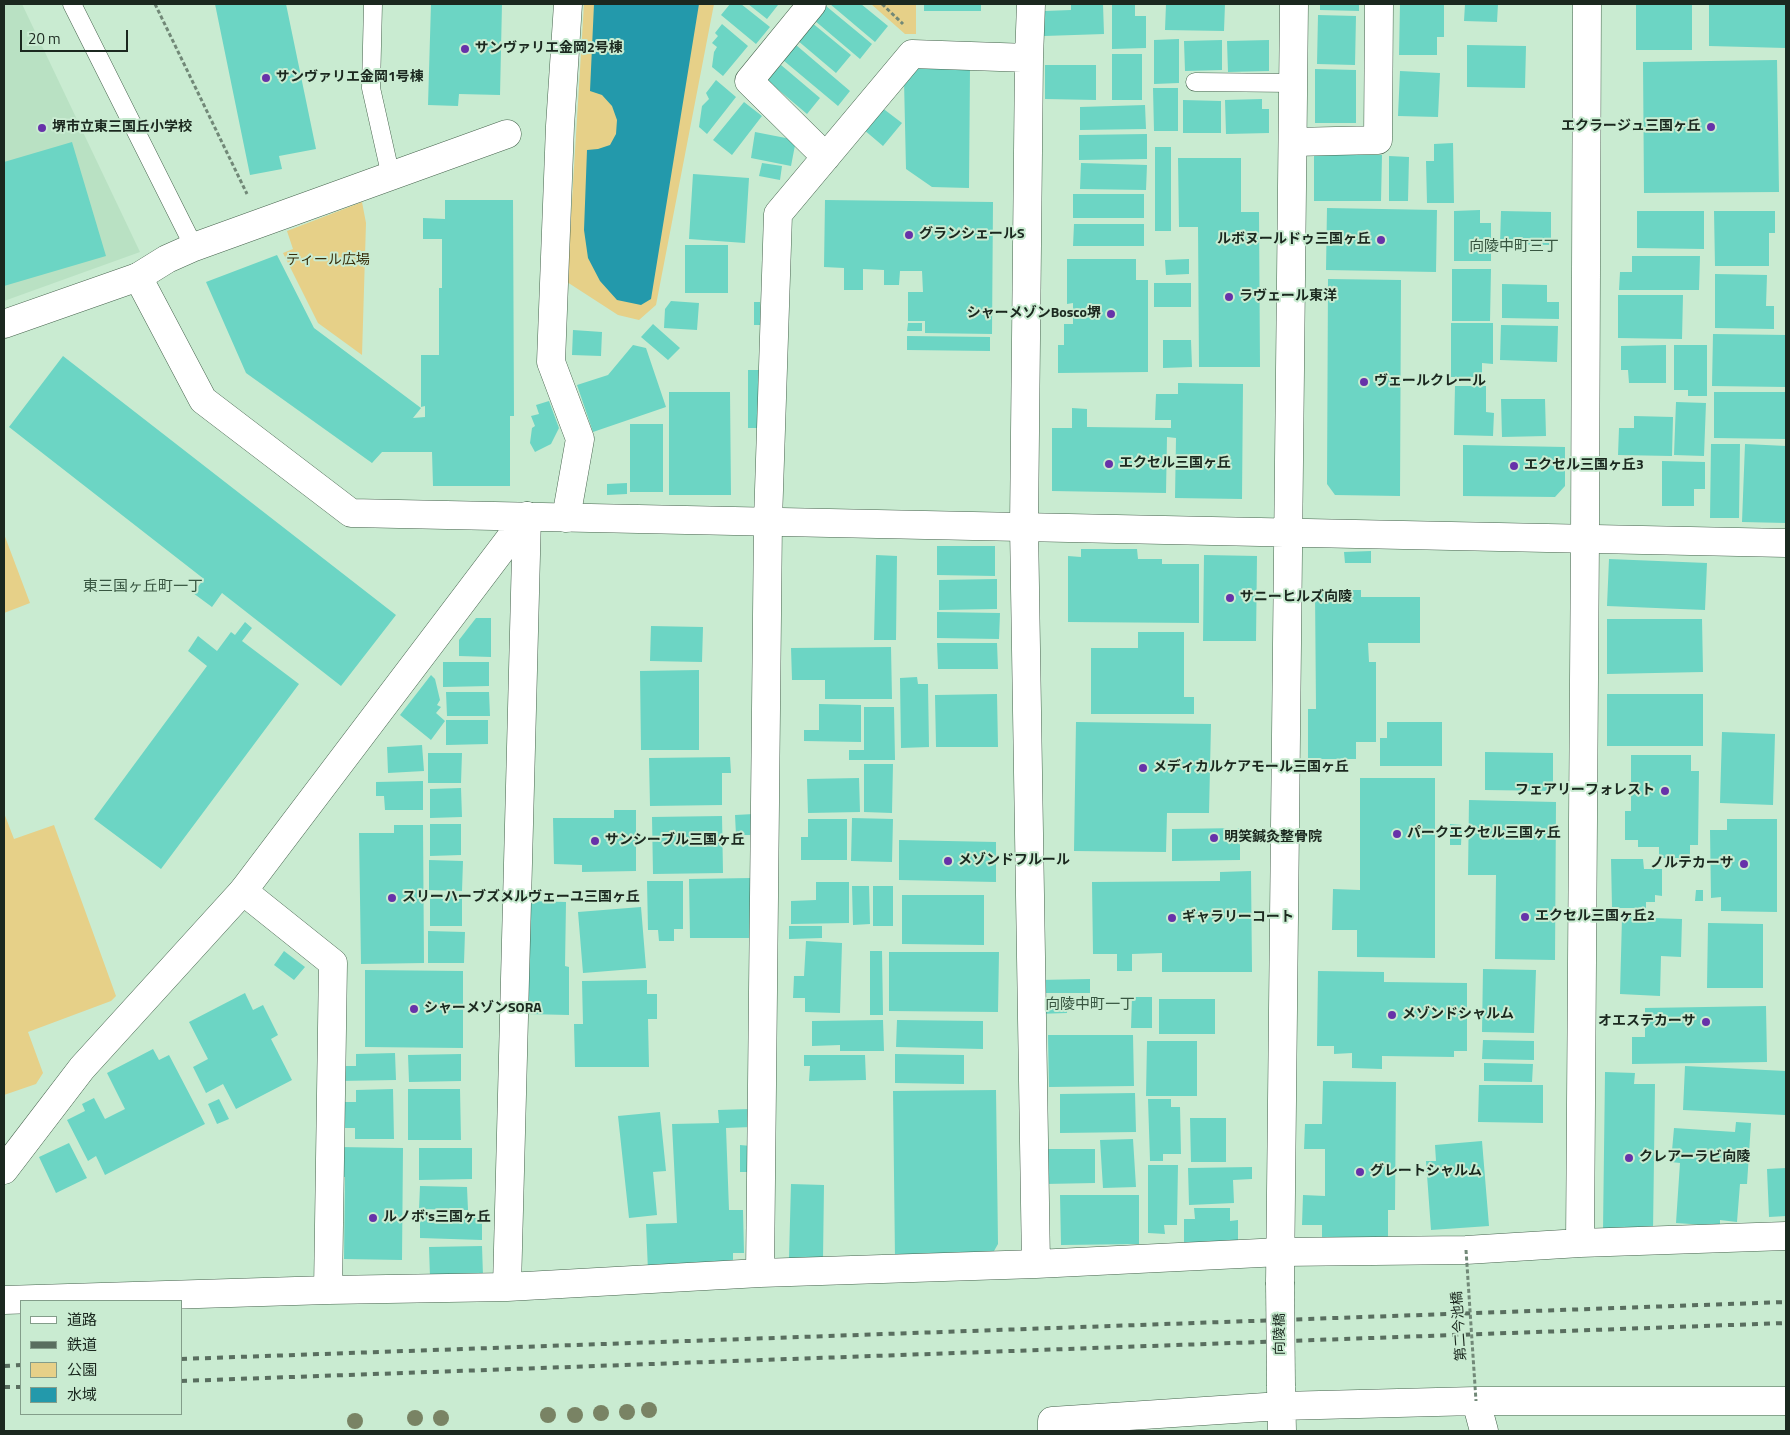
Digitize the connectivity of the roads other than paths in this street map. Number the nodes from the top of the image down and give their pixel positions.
1 (72, 4) edge
2 (373, 4) edge
3 (568, 4) edge
4 (812, 4) edge
5 (1031, 4) edge
6 (1294, 4) edge
7 (1379, 4) edge
8 (1587, 4) edge
9 (1028, 58) junction
10 (1195, 82) dead end
11 (1293, 83) junction
12 (507, 134) dead end
13 (1293, 142) junction
14 (826, 157) junction
15 (391, 177) junction
16 (194, 247) junction
17 (138, 277) junction
18 (4, 324) edge
19 (527, 516) junction
20 (566, 518) junction
21 (768, 521) junction
22 (1024, 526) junction
23 (1289, 532) junction
24 (1585, 538) junction
25 (1786, 543) edge
26 (243, 891) junction
27 (4, 1170) edge
28 (1786, 1236) edge
29 (1580, 1243) junction
30 (1281, 1252) junction
31 (1036, 1264) junction
32 (760, 1274) junction
33 (507, 1287) junction
34 (328, 1290) junction
35 (4, 1300) edge
36 (1476, 1401) junction
37 (1786, 1401) edge
38 (1281, 1408) edge
39 (1052, 1431) edge
40 (1484, 1431) edge

1 - 16 lane
2 - 15 lane
3 - 20 street
4 - 14 street
5 - 9 street
6 - 11 street, 向陵橋
7 - 13 street
8 - 24 street
9 - 14 street
9 - 22 street
10 - 11 lane
11 - 13 street, 向陵橋
12 - 15 street
13 - 23 street, 向陵橋
14 - 21 street
15 - 16 street
16 - 17 street
17 - 18 street
17 - 19 street
19 - 20 street
19 - 26 street
19 - 33 street
20 - 21 street
21 - 22 street
21 - 32 street
22 - 23 street
22 - 31 street
23 - 24 street
23 - 30 street, 向陵橋
24 - 25 street
24 - 29 street
26 - 27 street
26 - 34 street
28 - 29 street
29 - 30 street
30 - 31 street
30 - 38 street, 向陵橋, bridge
31 - 32 street
32 - 33 street
33 - 34 street
34 - 35 street
36 - 37 street
36 - 38 street
36 - 40 street
38 - 39 street

